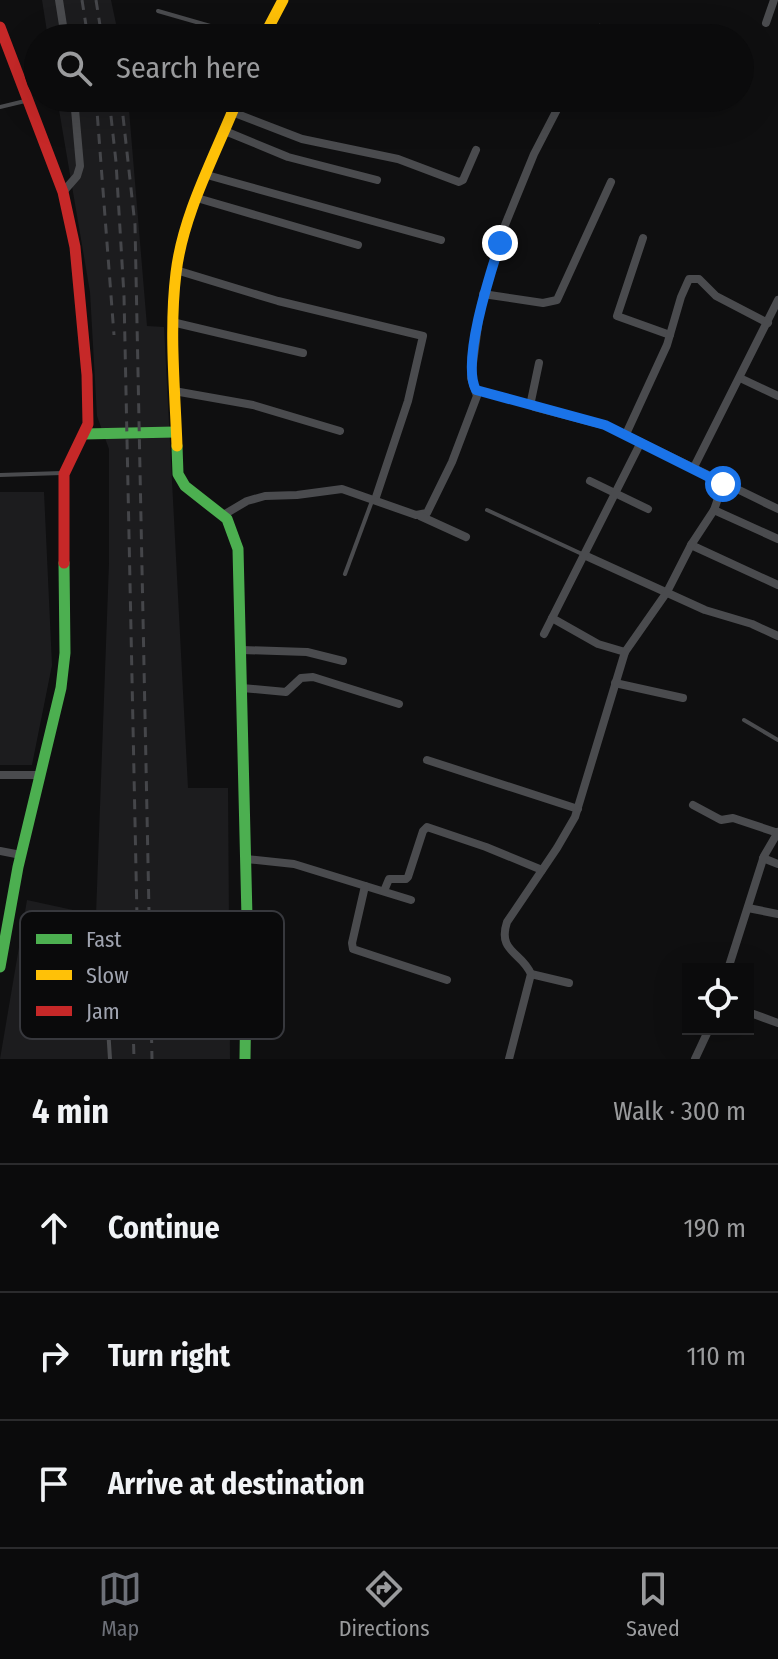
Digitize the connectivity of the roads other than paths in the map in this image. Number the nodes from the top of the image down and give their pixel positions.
1 (59, 0) edge
2 (283, 0) edge
3 (774, 0) edge
4 (158, 11) dead end
5 (766, 23) dead end
6 (63, 24) edge
7 (203, 24) edge
8 (270, 24) edge
9 (0, 27) edge
10 (4, 49) edge
11 (24, 88) edge
12 (24, 101) edge
13 (0, 107) edge
14 (34, 112) edge
15 (75, 112) edge
16 (232, 112) joint
17 (556, 112) edge
18 (225, 131) junction
19 (476, 150) dead end
20 (207, 175) junction
21 (377, 180) dead end
22 (611, 182) dead end
23 (63, 192) junction
24 (197, 198) junction
25 (643, 238) dead end
26 (441, 240) dead end
27 (358, 245) dead end
28 (176, 270) junction
29 (483, 294) junction
30 (778, 300) edge
31 (172, 322) junction
32 (768, 323) junction
33 (670, 335) junction
34 (303, 353) dead end
35 (539, 363) dead end
36 (740, 378) junction
37 (476, 390) junction
38 (174, 391) junction
39 (778, 396) edge
40 (531, 405) junction
41 (340, 431) dead end
42 (175, 432) junction
43 (84, 434) junction
44 (626, 434) junction
45 (641, 442) junction
46 (693, 469) junction
47 (64, 472) junction
48 (0, 475) edge
49 (590, 481) dead end
50 (723, 484) junction
51 (615, 492) junction
52 (374, 500) junction
53 (648, 509) dead end
54 (778, 509) edge
55 (487, 510) dead end
56 (714, 510) junction
57 (225, 514) junction
58 (420, 516) junction
59 (466, 537) dead end
60 (778, 539) edge
61 (691, 545) junction
62 (584, 555) junction
63 (345, 574) dead end
64 (778, 585) edge
65 (667, 592) junction
66 (552, 618) junction
67 (544, 634) dead end
68 (778, 636) edge
69 (242, 650) junction
70 (625, 652) junction
71 (343, 661) dead end
72 (615, 683) junction
73 (242, 688) junction
74 (683, 698) dead end
75 (399, 704) dead end
76 (744, 720) dead end
77 (778, 740) edge
78 (427, 760) dead end
79 (0, 775) edge
80 (41, 775) junction
81 (693, 805) dead end
82 (578, 809) junction
83 (778, 832) edge
84 (0, 851) edge
85 (21, 855) junction
86 (763, 858) junction
87 (246, 859) junction
88 (778, 864) edge
89 (542, 870) junction
90 (365, 886) junction
91 (384, 891) junction
92 (411, 900) dead end
93 (748, 908) junction
94 (246, 911) edge
95 (778, 914) edge
96 (730, 963) edge
97 (0, 967) edge
98 (531, 974) junction
99 (447, 980) dead end
100 (569, 983) dead end
101 (754, 1014) edge
102 (778, 1023) edge
103 (707, 1035) edge
104 (109, 1039) edge
105 (245, 1039) edge
106 (698, 1058) edge
107 (110, 1059) edge
108 (245, 1059) edge
109 (509, 1059) edge

1 - 6 street
2 - 8 street
3 - 5 street
4 - 7 lane
9 - 10 street
10 - 11 street
12 - 13 lane
14 - 23 street
15 - 23 street
16 - 18 street
16 - 19 street
17 - 29 street
18 - 20 street
18 - 21 street
20 - 24 street
20 - 26 street
22 - 29 street
23 - 43 street
24 - 27 street
24 - 28 street
25 - 33 street
28 - 31 street
28 - 52 street
29 - 37 street
30 - 32 street
31 - 34 street
31 - 38 street
32 - 33 street
32 - 36 street
33 - 44 street
35 - 40 street
36 - 39 street
36 - 46 street
37 - 40 street
37 - 58 street
38 - 41 street
38 - 42 street
40 - 44 street
42 - 43 street
42 - 57 street
43 - 47 street
44 - 45 street
45 - 46 street
45 - 51 street
46 - 50 street
47 - 48 lane
47 - 80 street
49 - 51 street
50 - 54 street
50 - 56 street
51 - 53 street
51 - 62 street
52 - 57 street
52 - 58 street
52 - 63 lane
55 - 62 lane
56 - 60 street
56 - 61 street
57 - 69 street
58 - 59 street
61 - 64 street
61 - 65 street
62 - 65 street
62 - 66 street
65 - 68 street
65 - 70 street
66 - 67 street
66 - 70 street
69 - 71 street
69 - 73 street
70 - 72 street
72 - 74 street
72 - 82 street
73 - 75 street
73 - 87 street
76 - 77 lane
78 - 82 street
79 - 80 street
80 - 85 street
81 - 83 street
82 - 89 street
83 - 86 street
84 - 85 street
85 - 97 street
86 - 88 street
86 - 93 street
87 - 90 street
87 - 94 street
89 - 91 street
89 - 98 street
90 - 91 street
90 - 99 street
91 - 92 street
93 - 95 street
93 - 96 street
98 - 100 street
98 - 109 street
101 - 102 street
103 - 106 street
104 - 107 lane
105 - 108 street

